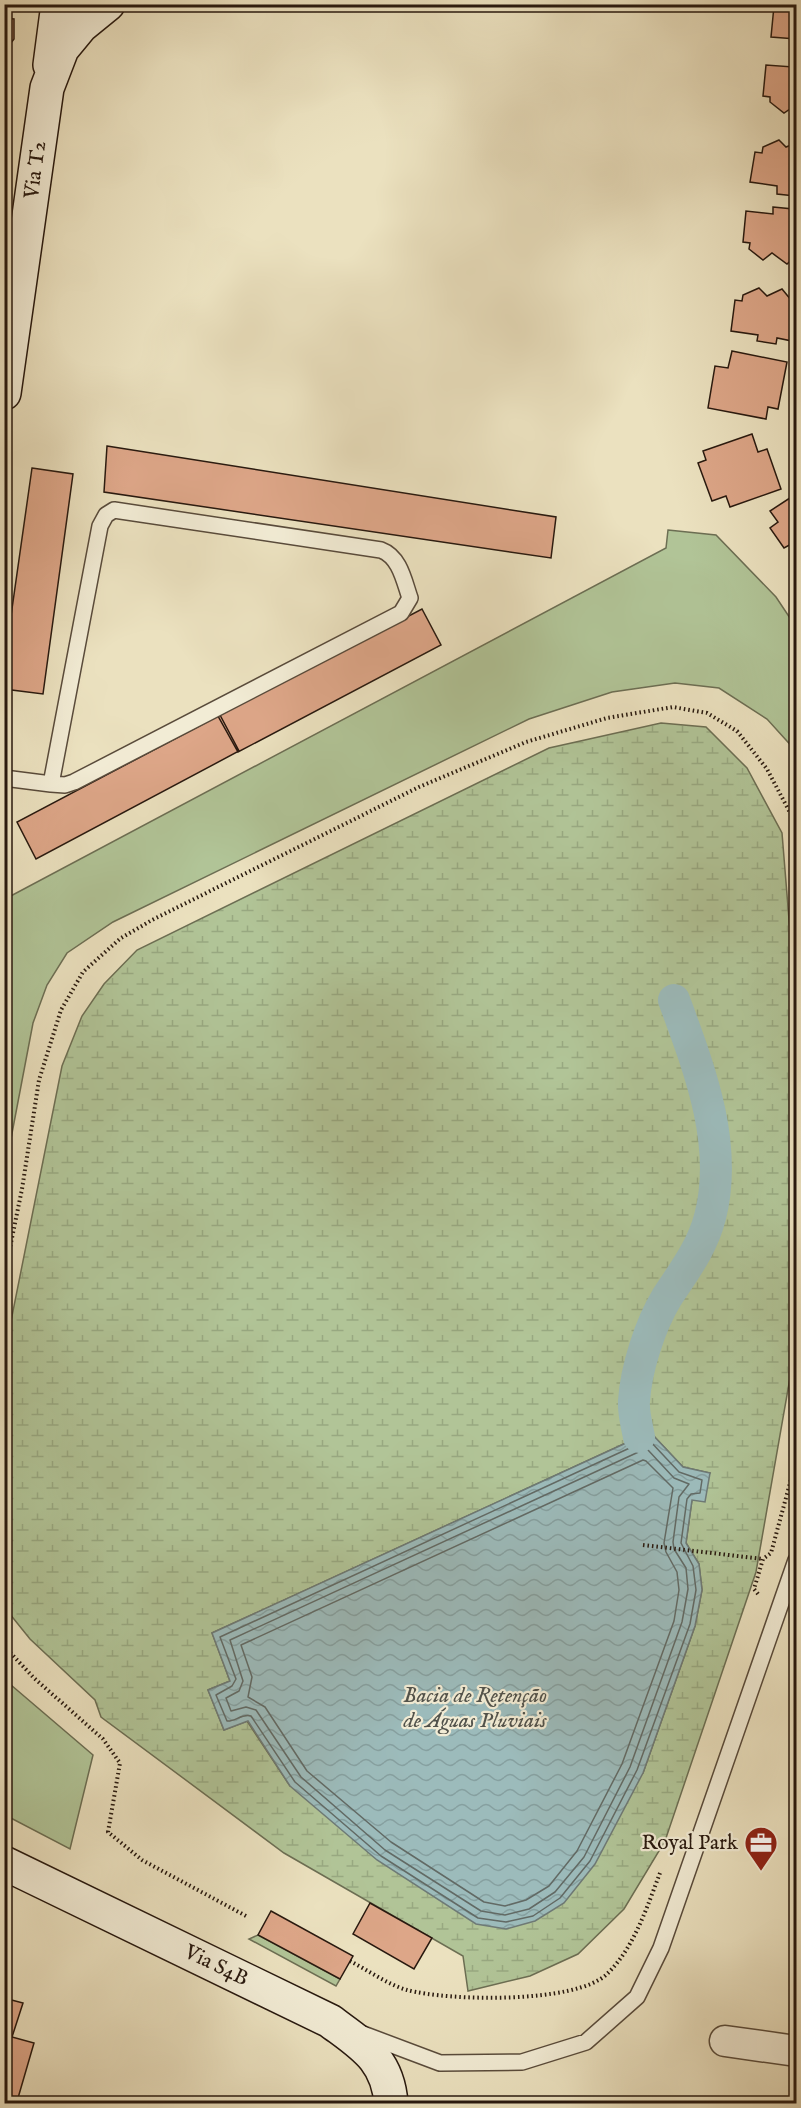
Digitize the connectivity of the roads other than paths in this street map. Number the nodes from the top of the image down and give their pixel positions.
1 (58, 4) edge
2 (108, 4) edge
3 (47, 88) junction
4 (4, 393) edge
5 (4, 778) edge
6 (51, 784) junction
7 (796, 1560) edge
8 (4, 1863) edge
9 (330, 2021) junction
10 (725, 2041) dead end
11 (796, 2051) edge
12 (391, 2103) edge

1 - 3 street
2 - 3 street, Via T2
3 - 4 street, Via T2
5 - 6 lane
6 - 6 lane
7 - 9 lane
8 - 9 street, Via S4B
9 - 12 street, Via S4B
10 - 11 street

